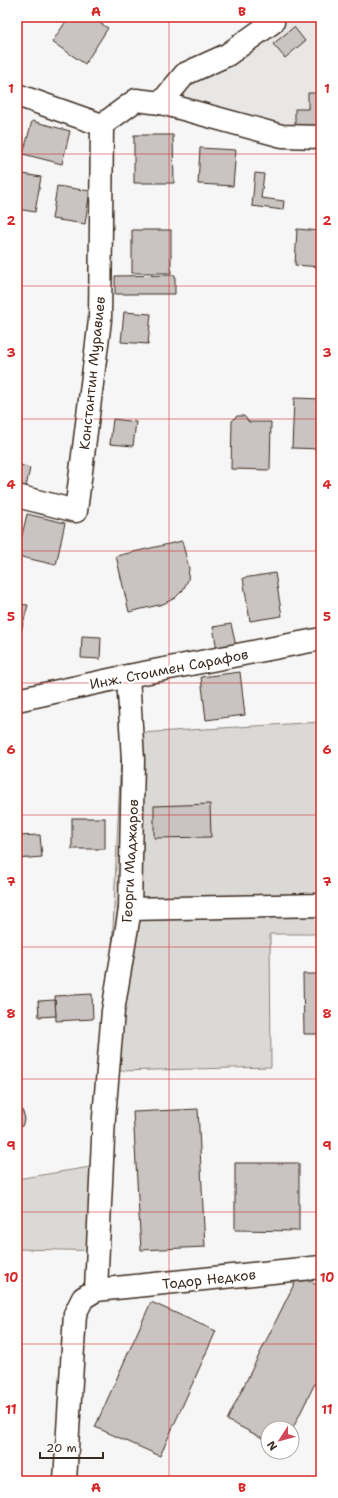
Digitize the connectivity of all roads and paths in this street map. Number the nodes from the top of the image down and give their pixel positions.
1 (273, 22) dead end
2 (17, 95) edge
3 (161, 103) junction
4 (102, 125) junction
5 (321, 137) edge
6 (17, 496) edge
7 (321, 640) edge
8 (128, 676) junction
9 (17, 700) edge
10 (321, 905) edge
11 (130, 909) junction
12 (321, 1267) edge
13 (96, 1290) junction
14 (65, 1481) edge

1 - 3 street
2 - 4 street
3 - 4 street
3 - 5 street
4 - 6 street, Константин Муравиев
7 - 8 street, Инж. Стоимен Сарафов
8 - 9 street, Инж. Стоимен Сарафов
8 - 11 street, Георги Маджаров
10 - 11 street
11 - 13 street, Георги Маджаров
12 - 13 street, Тодор Недков
13 - 14 street

